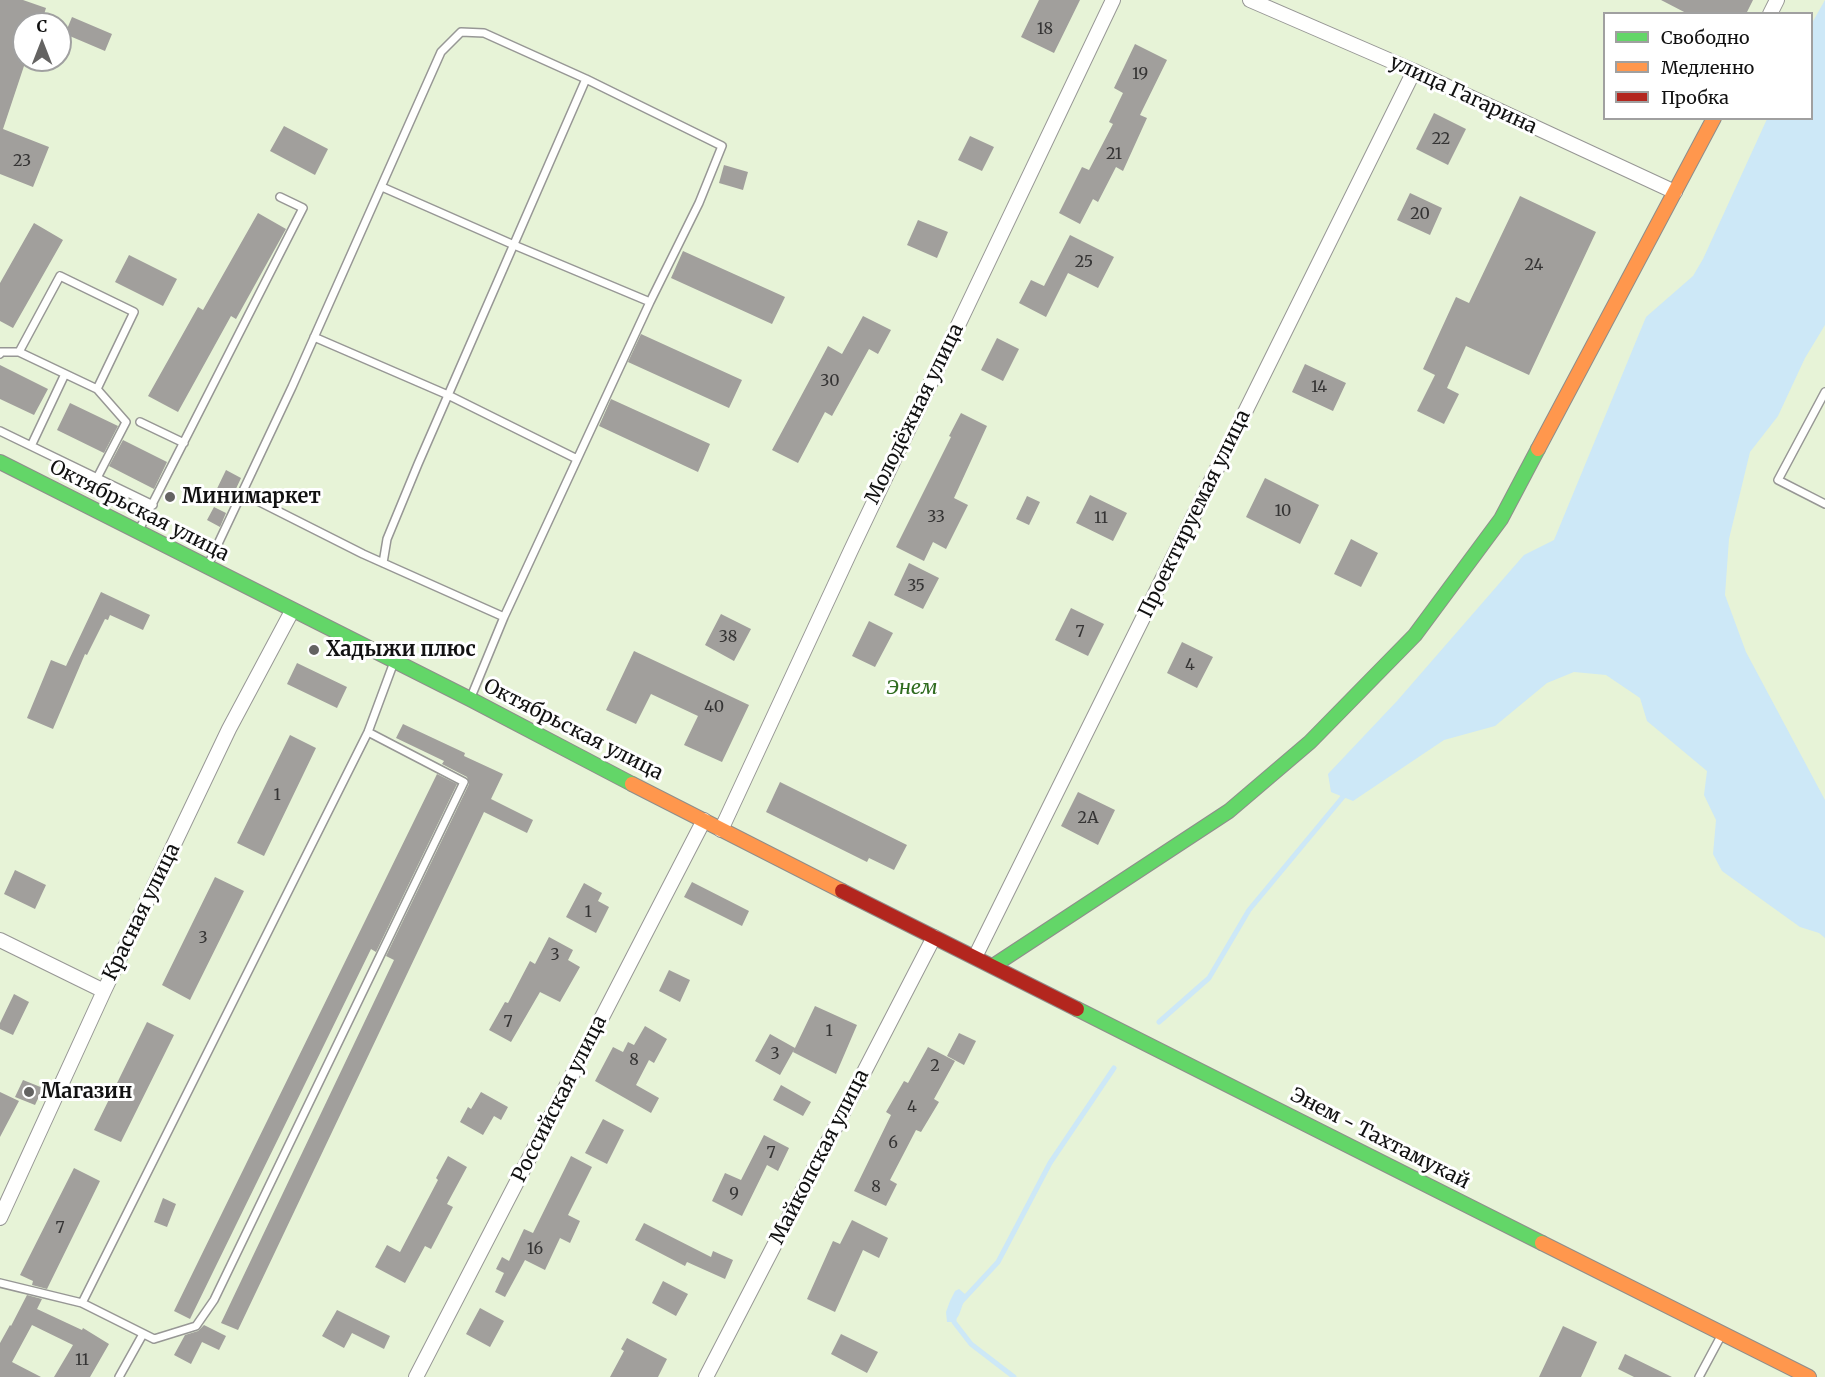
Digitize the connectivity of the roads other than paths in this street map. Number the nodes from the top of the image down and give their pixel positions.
1 (1113, 0) edge
2 (1250, 0) edge
3 (1414, 71) junction
4 (586, 79) junction
5 (1713, 120) edge
6 (382, 187) junction
7 (1675, 192) junction
8 (280, 197) dead end
9 (514, 245) junction
10 (650, 302) junction
11 (314, 338) junction
12 (19, 352) junction
13 (0, 354) edge
14 (65, 374) junction
15 (97, 390) junction
16 (1825, 392) edge
17 (448, 395) junction
18 (141, 422) dead end
19 (0, 431) edge
20 (184, 443) junction
21 (31, 446) junction
22 (577, 459) junction
23 (0, 462) edge
24 (97, 478) junction
25 (242, 493) junction
26 (1825, 504) edge
27 (153, 505) junction
28 (137, 532) junction
29 (383, 563) junction
30 (207, 567) junction
31 (292, 611) junction
32 (504, 617) junction
33 (394, 661) junction
34 (470, 699) junction
35 (368, 732) junction
36 (704, 820) junction
37 (721, 830) junction
38 (934, 937) junction
39 (0, 940) edge
40 (975, 957) junction
41 (993, 966) junction
42 (104, 991) junction
43 (0, 1216) edge
44 (0, 1283) edge
45 (82, 1304) junction
46 (143, 1334) junction
47 (1723, 1334) junction
48 (119, 1377) edge
49 (416, 1377) edge
50 (706, 1377) edge
51 (1699, 1377) edge
52 (1809, 1377) edge

1 - 37 street, Молодёжная улица
2 - 3 street, улица Гагарина
3 - 7 street, улица Гагарина
3 - 40 street, Проектируемая улица
4 - 6 lane
4 - 9 lane
4 - 10 lane
5 - 7 main road
6 - 9 lane
6 - 11 lane
7 - 41 main road
8 - 20 lane
9 - 10 lane
9 - 17 lane
10 - 22 lane
11 - 17 lane
11 - 25 lane
12 - 13 lane
12 - 14 lane
12 - 15 lane
14 - 15 lane
14 - 21 lane
15 - 24 lane
16 - 26 lane
17 - 22 lane
17 - 29 lane
18 - 20 lane
19 - 21 lane
20 - 27 lane
21 - 24 lane
22 - 32 lane
23 - 28 main road, Октябрьская улица
24 - 27 lane
25 - 29 lane
25 - 30 lane
27 - 28 lane
28 - 30 main road, Октябрьская улица
29 - 32 lane
30 - 31 main road, Октябрьская улица
31 - 33 main road, Октябрьская улица
31 - 42 street, Красная улица
32 - 34 lane
33 - 34 main road, Октябрьская улица
33 - 35 lane
34 - 36 main road, Октябрьская улица
35 - 45 lane
35 - 46 lane
36 - 37 main road, Октябрьская улица
36 - 49 street, Российская улица
37 - 38 main road, Октябрьская улица
38 - 40 main road, Энем - Тахтамукай
38 - 50 street, Майкопская улица
39 - 42 street
40 - 41 main road, Энем - Тахтамукай
41 - 47 main road, Энем - Тахтамукай
42 - 43 street, Красная улица
44 - 45 lane
45 - 46 lane
46 - 48 lane
47 - 51 lane
47 - 52 main road, Энем - Тахтамукай

